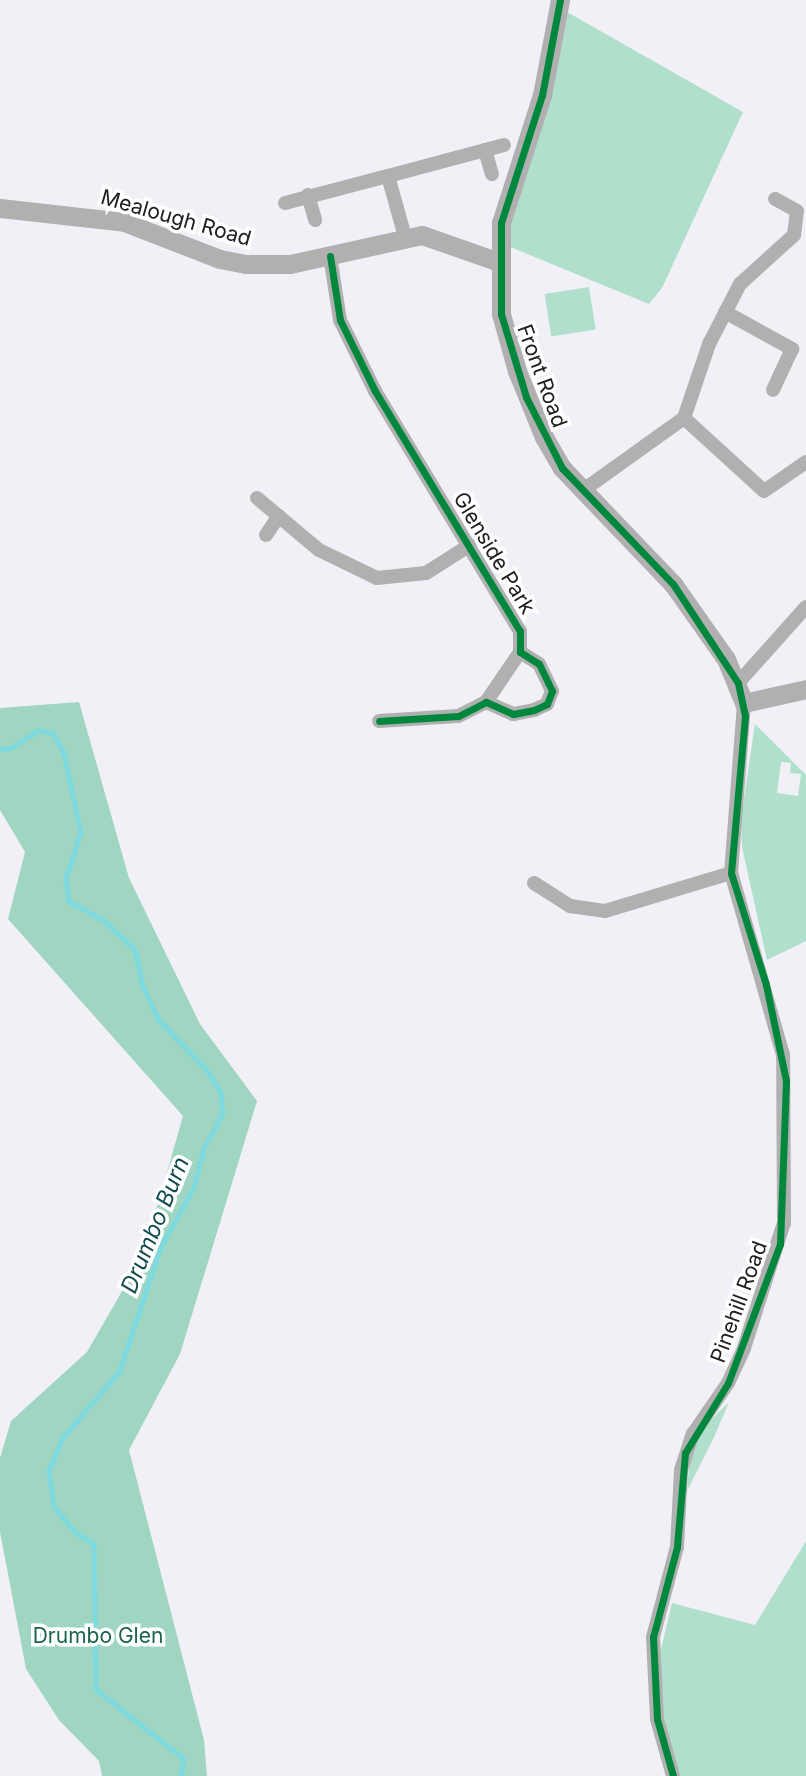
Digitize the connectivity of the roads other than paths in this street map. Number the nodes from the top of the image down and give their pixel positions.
1 (560, 0) edge
2 (504, 145) dead end
3 (485, 150) junction
4 (492, 174) dead end
5 (388, 176) junction
6 (308, 195) junction
7 (775, 199) dead end
8 (285, 203) dead end
9 (0, 208) edge
10 (315, 220) dead end
11 (405, 237) junction
12 (330, 256) junction
13 (499, 262) junction
14 (724, 312) junction
15 (773, 390) dead end
16 (684, 418) junction
17 (806, 462) edge
18 (582, 491) junction
19 (257, 498) dead end
20 (279, 516) junction
21 (266, 535) dead end
22 (470, 545) junction
23 (806, 607) edge
24 (520, 652) junction
25 (738, 682) junction
26 (806, 689) edge
27 (486, 702) junction
28 (744, 703) junction
29 (379, 721) dead end
30 (731, 873) junction
31 (534, 883) dead end
32 (673, 1776) edge

1 - 13 street, Front Road
2 - 3 street
3 - 4 street
3 - 5 street
5 - 6 street
5 - 11 street
6 - 8 street
6 - 10 street
7 - 14 street
9 - 12 street, Mealough Road
11 - 12 street, Mealough Road
11 - 13 street, Mealough Road
12 - 22 street, Glenside Park
13 - 18 street, Front Road
14 - 15 street
14 - 16 street
16 - 17 street
16 - 18 street
18 - 25 street, Front Road
19 - 20 street
20 - 21 street
20 - 22 street
22 - 24 street, Glenside Park
23 - 25 street
24 - 27 street
24 - 27 street
25 - 28 street, Front Road
26 - 28 street
27 - 29 street
28 - 30 street, Pinehill Road
30 - 31 street
30 - 32 street, Pinehill Road

